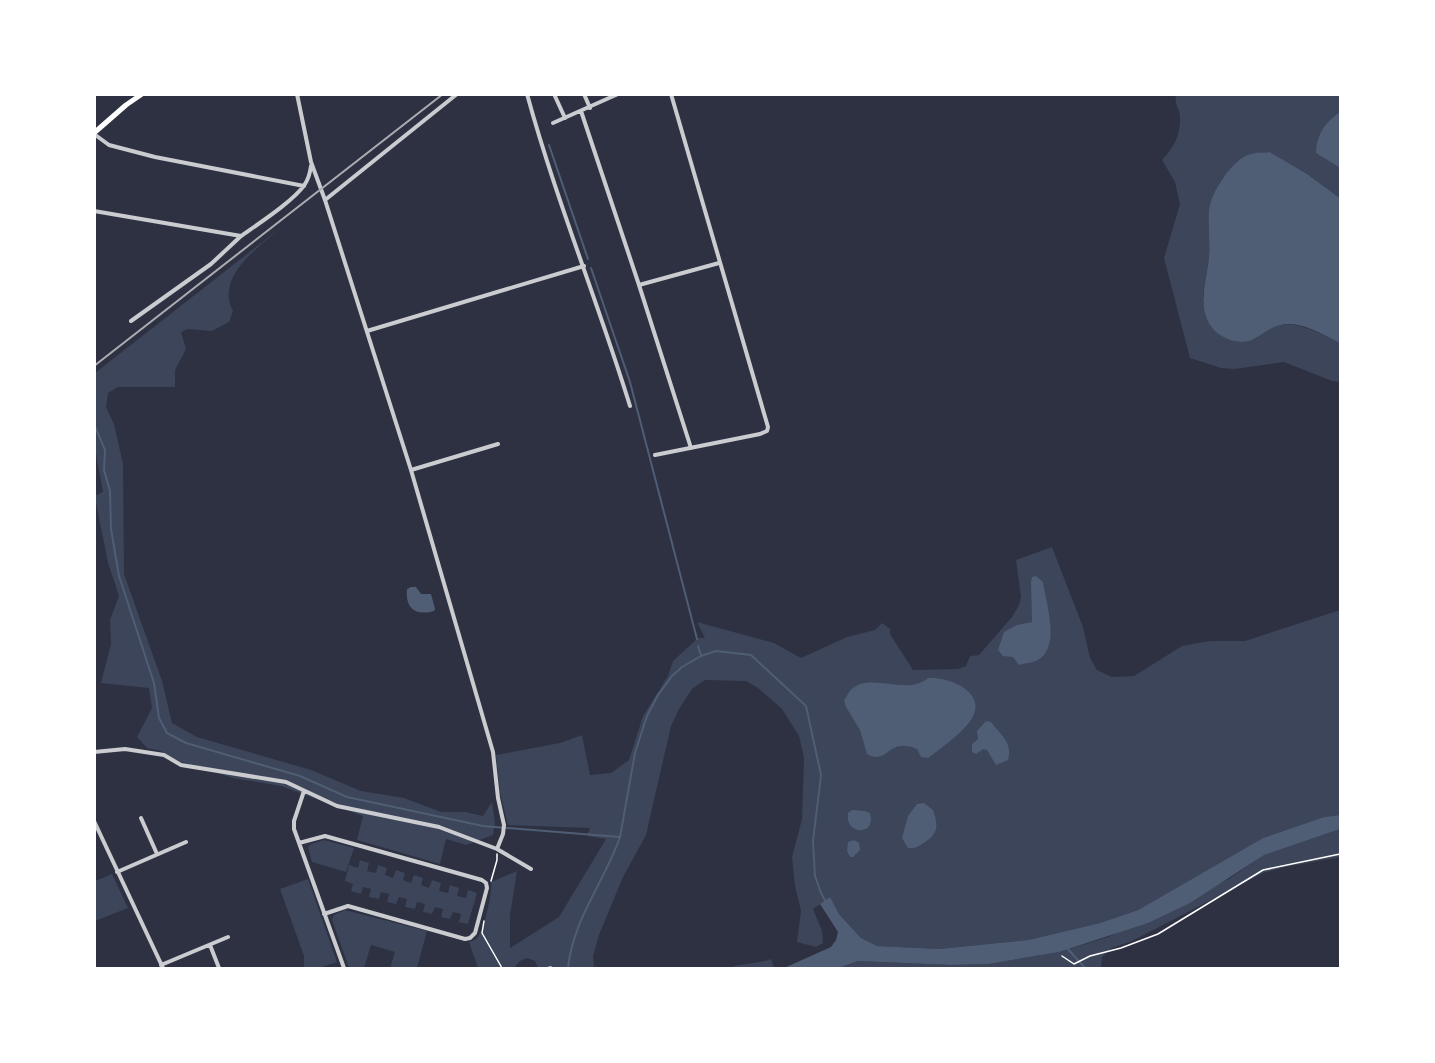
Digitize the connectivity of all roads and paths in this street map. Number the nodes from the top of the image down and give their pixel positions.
1 (142, 94) edge
2 (297, 94) edge
3 (457, 94) edge
4 (527, 94) edge
5 (554, 94) edge
6 (584, 94) edge
7 (671, 94) edge
8 (615, 95) edge
9 (590, 108) junction
10 (581, 111) junction
11 (565, 118) junction
12 (553, 123) dead end
13 (94, 133) edge
14 (311, 162) junction
15 (305, 186) junction
16 (325, 200) junction
17 (94, 211) edge
18 (241, 236) junction
19 (720, 263) junction
20 (584, 266) junction
21 (639, 285) junction
22 (131, 321) dead end
23 (367, 331) junction
24 (630, 406) dead end
25 (498, 444) dead end
26 (691, 447) junction
27 (655, 455) dead end
28 (411, 470) junction
29 (94, 752) edge
30 (304, 791) junction
31 (141, 818) dead end
32 (94, 821) edge
33 (186, 842) dead end
34 (299, 843) junction
35 (497, 849) junction
36 (157, 854) junction
37 (1341, 855) edge
38 (493, 869) dead end
39 (531, 869) dead end
40 (117, 872) junction
41 (324, 914) junction
42 (482, 933) dead end
43 (228, 937) dead end
44 (210, 945) junction
45 (1062, 957) dead end
46 (162, 967) edge
47 (219, 969) edge
48 (344, 969) edge
49 (502, 969) edge
50 (546, 969) edge
51 (551, 969) edge

1 - 13 main road
2 - 14 street
3 - 16 street
4 - 20 street
5 - 11 street
6 - 9 street
7 - 19 street
8 - 9 street
9 - 10 street
10 - 11 street
10 - 21 street
11 - 12 street
13 - 15 street
14 - 15 street
14 - 16 street
15 - 18 street
16 - 23 street
17 - 18 street
18 - 22 street
19 - 21 street
19 - 26 street
20 - 23 street
20 - 24 street
21 - 26 street
23 - 28 street
25 - 28 street
26 - 27 street
28 - 35 street
29 - 30 street
30 - 34 street
30 - 35 street
31 - 36 street
32 - 40 street
33 - 36 street
34 - 41 street
34 - 41 street
35 - 38 path
35 - 39 street
36 - 40 street
37 - 45 path
40 - 46 street
41 - 48 street
42 - 49 path
43 - 44 street
44 - 46 street
44 - 47 street
50 - 51 path

